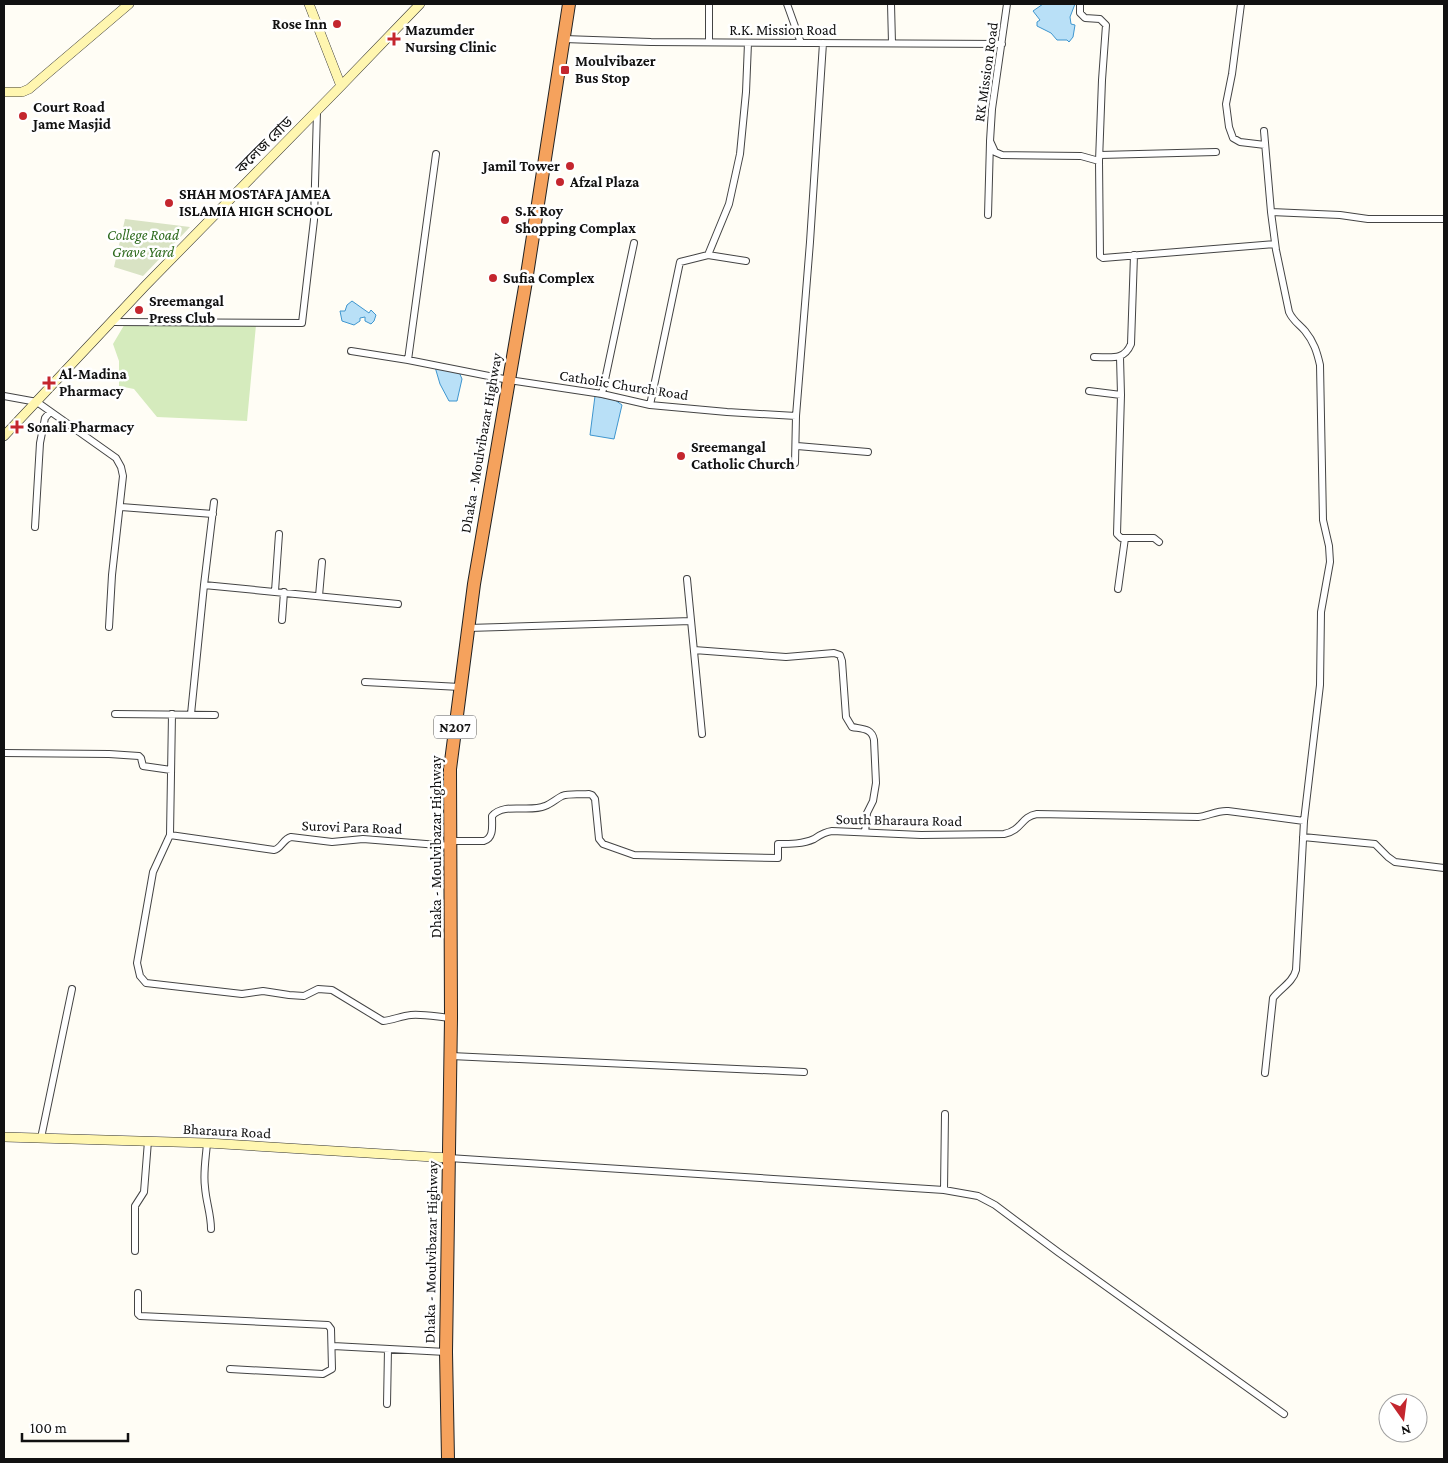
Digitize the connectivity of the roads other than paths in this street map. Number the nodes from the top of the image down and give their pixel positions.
1 (129, 4) edge
2 (309, 4) edge
3 (420, 4) edge
4 (569, 4) edge
5 (709, 4) edge
6 (787, 4) edge
7 (891, 4) edge
8 (1007, 4) edge
9 (1080, 4) edge
10 (1242, 4) edge
11 (564, 39) junction
12 (709, 42) junction
13 (748, 42) junction
14 (801, 43) junction
15 (823, 43) junction
16 (892, 43) junction
17 (1002, 44) junction
18 (341, 86) junction
19 (4, 92) edge
20 (317, 111) junction
21 (1264, 130) dead end
22 (990, 141) junction
23 (1265, 145) junction
24 (1216, 152) dead end
25 (436, 154) dead end
26 (1100, 158) junction
27 (1270, 212) junction
28 (988, 215) dead end
29 (1444, 219) edge
30 (634, 243) dead end
31 (1275, 244) junction
32 (708, 255) junction
33 (1134, 255) junction
34 (746, 261) dead end
35 (112, 322) junction
36 (350, 351) dead end
37 (1094, 357) dead end
38 (1120, 357) junction
39 (408, 360) junction
40 (509, 380) junction
41 (1089, 391) dead end
42 (602, 394) junction
43 (1121, 395) junction
44 (4, 396) edge
45 (37, 402) junction
46 (650, 405) junction
47 (50, 412) junction
48 (796, 416) junction
49 (4, 436) edge
50 (797, 446) junction
51 (868, 452) dead end
52 (795, 463) dead end
53 (214, 502) dead end
54 (120, 507) junction
55 (213, 514) junction
56 (36, 527) dead end
57 (279, 534) dead end
58 (1125, 538) junction
59 (1159, 542) dead end
60 (322, 562) dead end
61 (687, 579) dead end
62 (204, 585) junction
63 (1118, 590) dead end
64 (275, 591) junction
65 (284, 592) junction
66 (319, 596) junction
67 (398, 604) dead end
68 (282, 620) dead end
69 (691, 621) junction
70 (109, 626) dead end
71 (468, 628) junction
72 (694, 650) junction
73 (366, 682) dead end
74 (460, 687) junction
75 (115, 714) dead end
76 (172, 714) junction
77 (191, 714) junction
78 (215, 715) dead end
79 (702, 734) dead end
80 (4, 753) edge
81 (171, 770) junction
82 (1304, 822) junction
83 (865, 832) junction
84 (170, 835) junction
85 (1303, 837) junction
86 (451, 843) junction
87 (1444, 868) edge
88 (72, 989) dead end
89 (452, 1018) junction
90 (451, 1056) junction
91 (804, 1072) dead end
92 (1265, 1073) dead end
93 (945, 1114) dead end
94 (4, 1137) edge
95 (41, 1138) junction
96 (148, 1142) junction
97 (207, 1143) junction
98 (449, 1158) junction
99 (944, 1190) junction
100 (211, 1229) dead end
101 (135, 1251) dead end
102 (138, 1293) dead end
103 (332, 1346) junction
104 (388, 1350) junction
105 (446, 1352) junction
106 (230, 1369) dead end
107 (387, 1404) dead end
108 (1284, 1414) dead end
109 (448, 1459) edge

1 - 19 main road
2 - 18 main road
3 - 18 main road, কলেজ রোড
4 - 11 highway, Dhaka - Moulvibazar Highway / N207
5 - 12 street
6 - 14 street
7 - 16 street
8 - 17 street, RK Mission Road
9 - 26 street
10 - 23 street
11 - 12 street, R.K. Mission Road
11 - 40 highway, Dhaka - Moulvibazar Highway / N207
12 - 13 street, R.K. Mission Road
13 - 14 street, R.K. Mission Road
13 - 32 street
14 - 15 street, R.K. Mission Road
15 - 16 street, R.K. Mission Road
15 - 48 street
16 - 17 street, R.K. Mission Road
17 - 22 street, RK Mission Road
18 - 20 main road, কলেজ রোড
20 - 35 main road, কলেজ রোড
20 - 35 street
21 - 23 street
22 - 26 street, RK Mission Road
22 - 28 street
23 - 27 street
24 - 26 street, RK Mission Road
25 - 39 street
26 - 33 street
27 - 29 street
27 - 31 street
30 - 42 street
31 - 33 street
31 - 82 street
32 - 34 street
32 - 46 street
33 - 38 street
35 - 45 main road, কলেজ রোড
36 - 39 street, Catholic Church Road
37 - 38 street
38 - 43 street
39 - 40 street, Catholic Church Road
40 - 42 street, Catholic Church Road
40 - 71 highway, Dhaka - Moulvibazar Highway / N207
41 - 43 street
42 - 46 street, Catholic Church Road
43 - 58 street
44 - 45 street
45 - 47 street
45 - 49 main road, কলেজ রোড
46 - 48 street, Catholic Church Road
47 - 54 street
47 - 56 street
48 - 50 street
50 - 51 street
50 - 52 street
53 - 55 street
54 - 55 street
54 - 70 street
55 - 62 street
57 - 64 street
58 - 59 street
58 - 63 street
60 - 66 street
61 - 69 street
62 - 64 street
62 - 77 street
64 - 65 street
65 - 66 street
65 - 68 street
66 - 67 street
69 - 71 street
69 - 72 street
71 - 74 highway, Dhaka - Moulvibazar Highway / N207
72 - 79 street
72 - 83 street
73 - 74 street
74 - 86 highway, Dhaka - Moulvibazar Highway / N207
75 - 76 street
76 - 77 street
76 - 81 street
77 - 78 street
80 - 81 street
81 - 84 street
82 - 83 street, South Bharaura Road
82 - 85 street
83 - 86 street, South Bharaura Road
84 - 86 street, Surovi Para Road
84 - 89 street
85 - 87 street
85 - 92 street
86 - 89 highway, Dhaka - Moulvibazar Highway / N207
88 - 95 street
89 - 90 highway, Dhaka - Moulvibazar Highway / N207
90 - 91 street
90 - 98 highway, Dhaka - Moulvibazar Highway / N207
93 - 99 street
94 - 95 main road, Bharaura Road
95 - 96 main road, Bharaura Road
96 - 97 main road, Bharaura Road
96 - 101 street
97 - 98 main road, Bharaura Road
97 - 100 street
98 - 99 street
98 - 105 highway, Dhaka - Moulvibazar Highway / N207
99 - 108 street
102 - 103 street
103 - 104 street
103 - 106 street
104 - 105 street
104 - 107 street
105 - 109 highway, Dhaka - Moulvibazar Highway / N207

